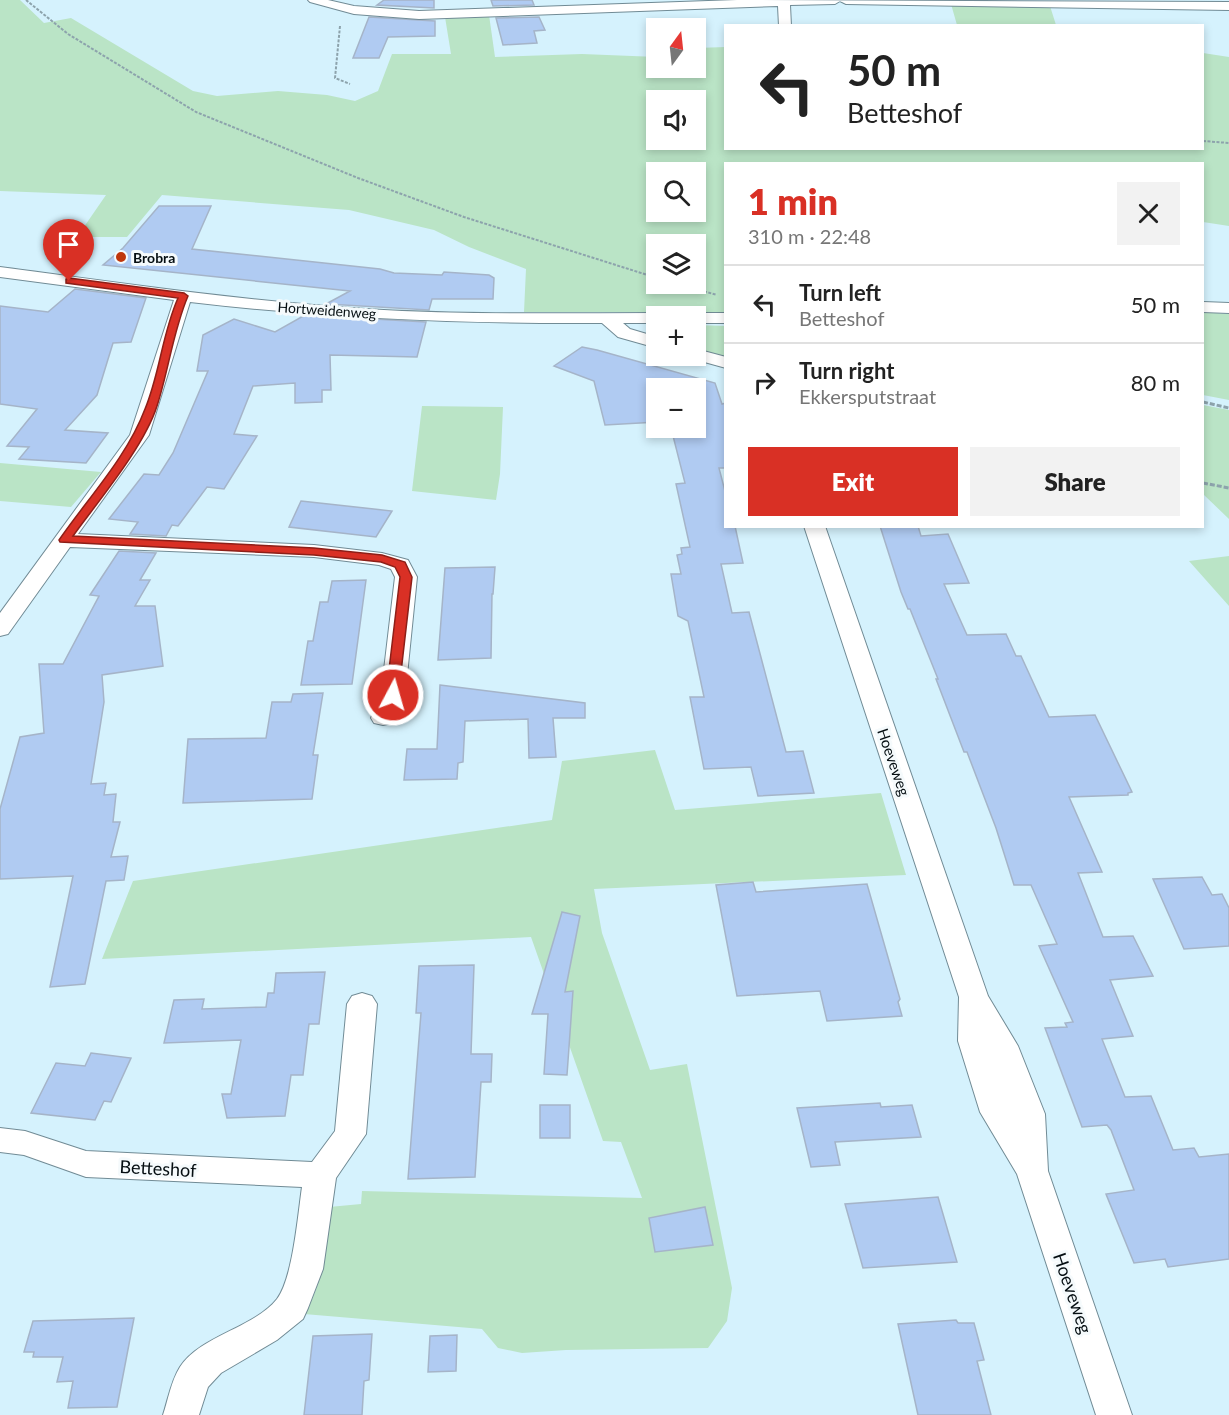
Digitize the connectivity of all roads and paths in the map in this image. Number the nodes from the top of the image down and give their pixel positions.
1 (26, 0) edge
2 (314, 0) edge
3 (835, 0) edge
4 (846, 0) edge
5 (784, 1) edge
6 (1229, 6) edge
7 (354, 10) junction
8 (785, 24) edge
9 (350, 84) dead end
10 (1204, 141) edge
11 (1229, 143) edge
12 (0, 272) edge
13 (646, 275) edge
14 (706, 292) edge
15 (184, 296) junction
16 (724, 296) edge
17 (1204, 307) edge
18 (1229, 308) edge
19 (606, 318) junction
20 (646, 318) edge
21 (706, 318) edge
22 (724, 318) edge
23 (646, 340) edge
24 (706, 357) edge
25 (724, 362) edge
26 (1204, 402) edge
27 (1229, 408) edge
28 (1204, 483) edge
29 (1229, 488) edge
30 (815, 528) edge
31 (65, 540) junction
32 (0, 629) edge
33 (383, 718) dead end
34 (362, 1005) dead end
35 (0, 1140) edge
36 (320, 1175) junction
37 (181, 1415) edge
38 (1114, 1415) edge

1 - 13 path
2 - 7 street
3 - 5 street
4 - 6 street
5 - 7 street
5 - 8 street
7 - 9 path
10 - 11 path
12 - 15 street, Hortweidenweg
14 - 16 path
15 - 19 street, Hortweidenweg
15 - 31 street
17 - 18 street
19 - 20 street, Hortweidenweg
19 - 23 street
21 - 22 street
24 - 25 street
26 - 27 path
28 - 29 path
30 - 38 street, Hoeveweg
31 - 32 street
31 - 33 street
34 - 36 street
35 - 36 street, Betteshof
36 - 37 street

